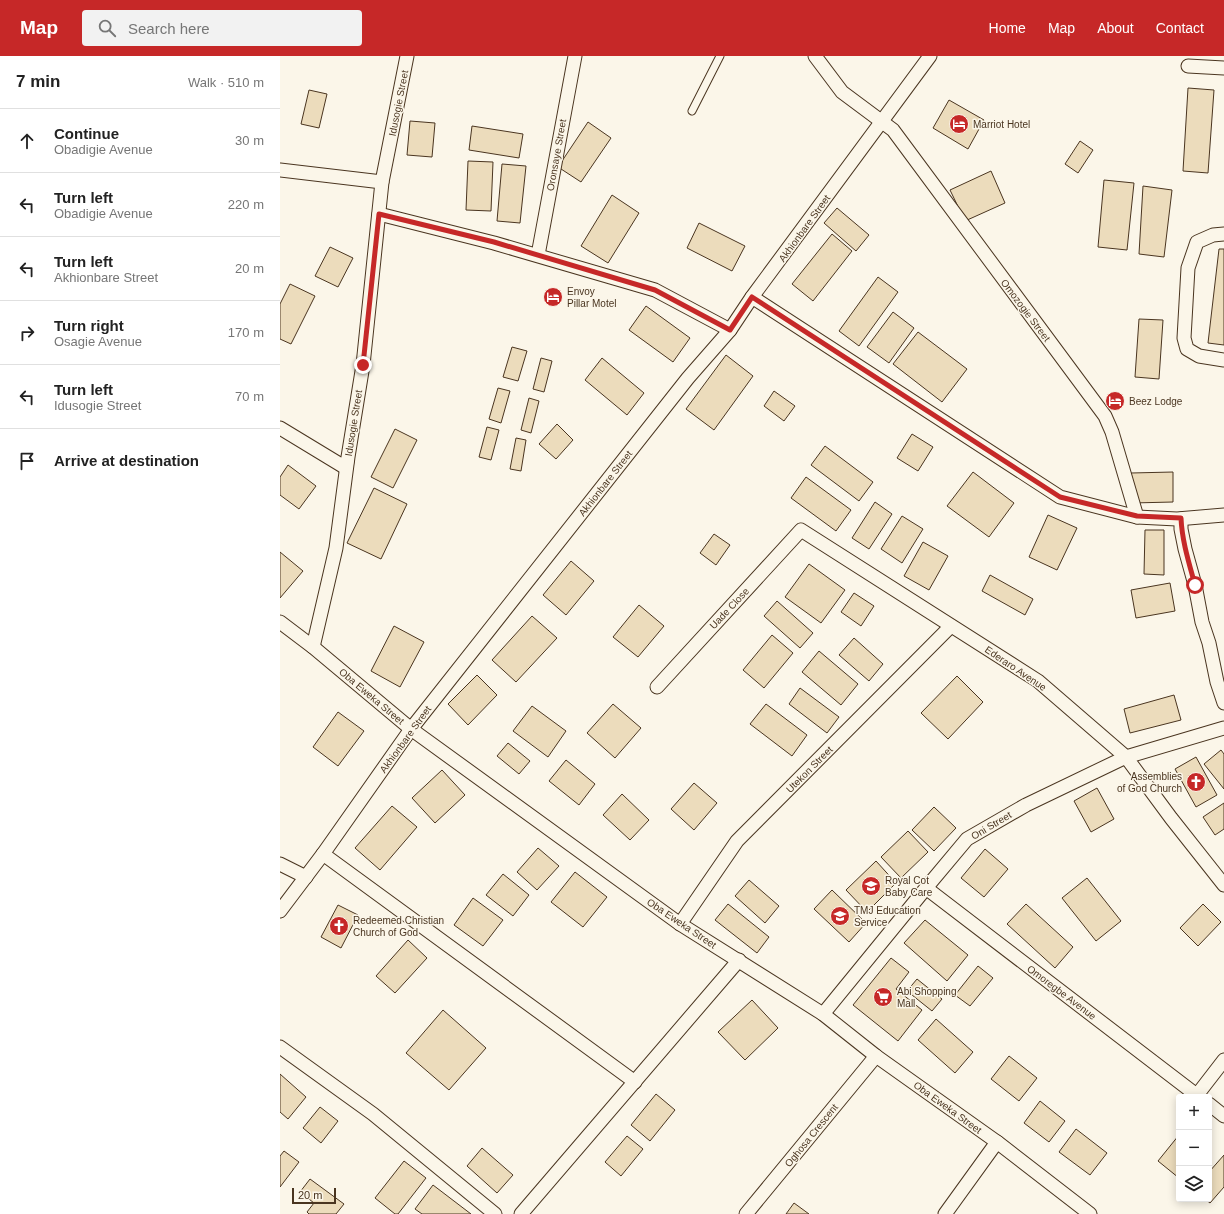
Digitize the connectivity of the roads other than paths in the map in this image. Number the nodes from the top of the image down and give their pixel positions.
1 (407, 56) edge
2 (575, 56) edge
3 (720, 56) edge
4 (814, 56) edge
5 (930, 56) edge
6 (1188, 66) dead end
7 (1224, 68) edge
8 (692, 111) dead end
9 (882, 121) junction
10 (280, 170) edge
11 (382, 182) junction
12 (379, 214) junction
13 (1224, 234) edge
14 (538, 255) junction
15 (752, 297) junction
16 (730, 330) junction
17 (1224, 360) edge
18 (280, 428) edge
19 (348, 457) junction
20 (1224, 515) edge
21 (1137, 516) junction
22 (1181, 518) junction
23 (801, 530) joint
24 (280, 622) edge
25 (951, 626) junction
26 (313, 648) junction
27 (657, 687) dead end
28 (1224, 703) edge
29 (1224, 728) edge
30 (411, 729) junction
31 (1126, 757) junction
32 (323, 854) junction
33 (280, 864) edge
34 (306, 877) junction
35 (1224, 885) edge
36 (926, 888) junction
37 (280, 911) edge
38 (680, 924) junction
39 (739, 960) junction
40 (823, 1014) junction
41 (280, 1047) edge
42 (876, 1056) junction
43 (1224, 1060) edge
44 (635, 1082) junction
45 (1195, 1094) edge
46 (1199, 1094) edge
47 (1212, 1106) edge
48 (1224, 1116) edge
49 (997, 1142) junction
50 (495, 1214) edge
51 (521, 1214) edge
52 (746, 1214) edge
53 (945, 1214) edge
54 (1090, 1214) edge

1 - 11 street, Idusogie Street
2 - 14 street, Oronsaye Street
3 - 8 lane
4 - 9 street, Omozogie Street
5 - 9 street, Akhionbare Street
6 - 7 street
9 - 15 street, Akhionbare Street
9 - 21 street, Omozogie Street
10 - 11 street
11 - 12 street, Idusogie Street
12 - 14 street
12 - 19 street, Idusogie Street
13 - 17 street
14 - 16 street
15 - 16 street, Akhionbare Street
15 - 21 street
16 - 30 street, Akhionbare Street
18 - 19 street
19 - 26 street, Idusogie Street
20 - 22 street
21 - 22 street
22 - 28 street
23 - 25 street, Ederaro Avenue
23 - 27 street, Uade Close
24 - 26 street, Oba Eweka Street
25 - 31 street, Ederaro Avenue
25 - 38 street, Utekon Street
26 - 30 street, Oba Eweka Street
29 - 31 street, Oni Street
30 - 32 street, Akhionbare Street
30 - 38 street, Oba Eweka Street
31 - 35 street, Ederaro Avenue
31 - 36 street, Oni Street
32 - 34 street, Akhionbare Street
32 - 44 street
33 - 34 street
34 - 37 street, Akhionbare Street
36 - 40 street, Oni Street
36 - 45 street, Omoregbe Avenue
38 - 39 street, Oba Eweka Street
39 - 40 street, Oba Eweka Street
39 - 44 street
40 - 42 street, Oba Eweka Street
41 - 50 street
42 - 49 street, Oba Eweka Street
42 - 52 street, Oghosa Crescent
43 - 46 street
44 - 51 street
47 - 48 street
49 - 53 street
49 - 54 street, Oba Eweka Street

